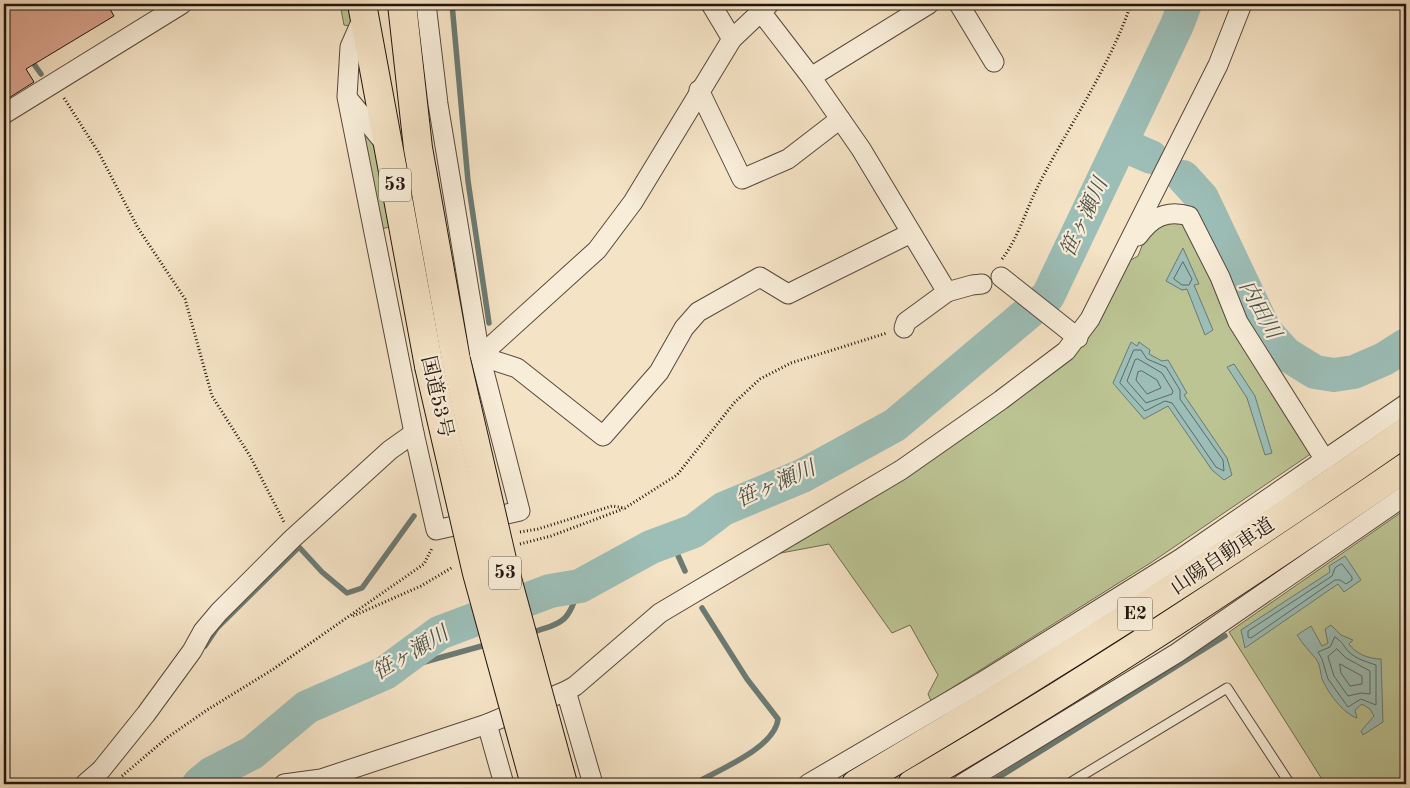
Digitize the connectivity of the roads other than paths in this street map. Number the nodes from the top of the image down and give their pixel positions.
1 (182, 4) edge
2 (402, 4) edge
3 (426, 4) edge
4 (711, 4) edge
5 (930, 4) edge
6 (958, 4) edge
7 (1242, 4) edge
8 (765, 8) edge
9 (363, 9) edge
10 (732, 39) junction
11 (994, 62) dead end
12 (811, 77) junction
13 (699, 90) junction
14 (348, 97) junction
15 (4, 114) edge
16 (840, 120) junction
17 (388, 148) junction
18 (911, 233) junction
19 (1129, 239) junction
20 (1001, 277) dead end
21 (982, 284) road end
22 (947, 292) junction
23 (904, 328) road end
24 (1076, 335) junction
25 (468, 358) junction
26 (1406, 404) edge
27 (414, 432) junction
28 (1406, 432) edge
29 (1325, 460) junction
30 (1406, 467) edge
31 (1406, 495) edge
32 (566, 691) junction
33 (487, 724) junction
34 (85, 784) edge
35 (284, 784) edge
36 (504, 784) edge
37 (535, 784) edge
38 (563, 784) edge
39 (593, 784) edge
40 (808, 784) edge
41 (856, 784) edge
42 (912, 784) edge
43 (962, 784) edge
44 (1068, 784) edge
45 (1290, 784) edge

1 - 15 street
2 - 25 highway, 国道53号 / 53
3 - 25 street
4 - 10 street
5 - 12 street
6 - 11 street
7 - 19 street
8 - 10 street
8 - 12 street
9 - 14 street
9 - 17 highway, 国道53号 / 53
10 - 13 street
12 - 16 street
13 - 16 street
13 - 25 street
14 - 17 street
14 - 27 street
16 - 18 street
17 - 37 highway, 国道53号 / 53, bridge
18 - 22 street
18 - 25 street
19 - 24 street
19 - 29 street
20 - 24 street
21 - 22 street
22 - 23 street
24 - 32 street
25 - 27 street
25 - 38 highway, 国道53号 / 53, bridge
26 - 29 street
27 - 34 street
28 - 41 highway, 山陽自動車道 / E2
29 - 40 street
30 - 42 highway, 山陽自動車道 / E2
31 - 43 street
32 - 33 street
32 - 39 street
33 - 35 street
33 - 36 street
44 - 45 lane

